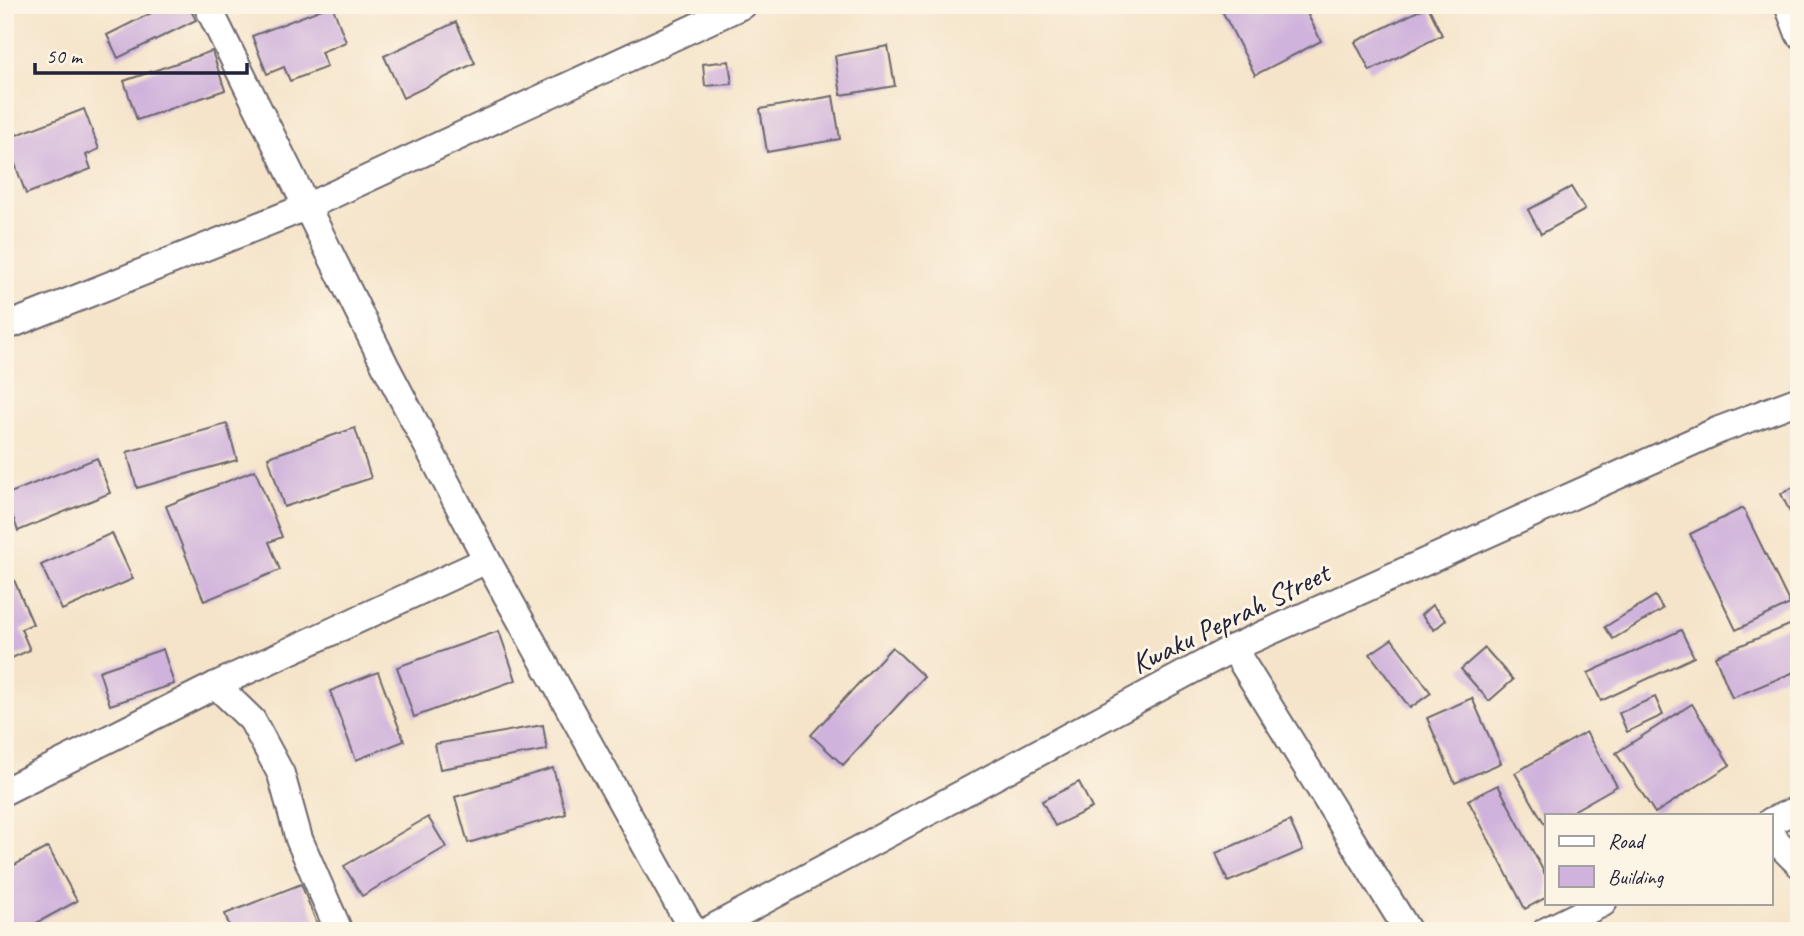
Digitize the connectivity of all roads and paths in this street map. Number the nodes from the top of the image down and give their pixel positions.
1 (207, 5) edge
2 (743, 5) edge
3 (1788, 5) edge
4 (1799, 34) edge
5 (306, 207) junction
6 (5, 327) edge
7 (1799, 400) edge
8 (487, 560) junction
9 (1233, 648) junction
10 (216, 685) junction
11 (5, 791) edge
12 (1799, 809) edge
13 (1772, 821) edge
14 (1772, 837) edge
15 (1799, 864) edge
16 (1601, 904) edge
17 (339, 931) edge
18 (693, 931) edge
19 (707, 931) edge
20 (1408, 931) edge
21 (1546, 931) edge

1 - 5 street
2 - 5 street
3 - 4 street
5 - 6 street
5 - 8 street
7 - 9 street, Kwaku Peprah Street
8 - 10 street
8 - 18 street
9 - 19 street, Kwaku Peprah Street
9 - 20 street
10 - 11 street
10 - 17 street
12 - 13 street
14 - 15 street
16 - 21 street

